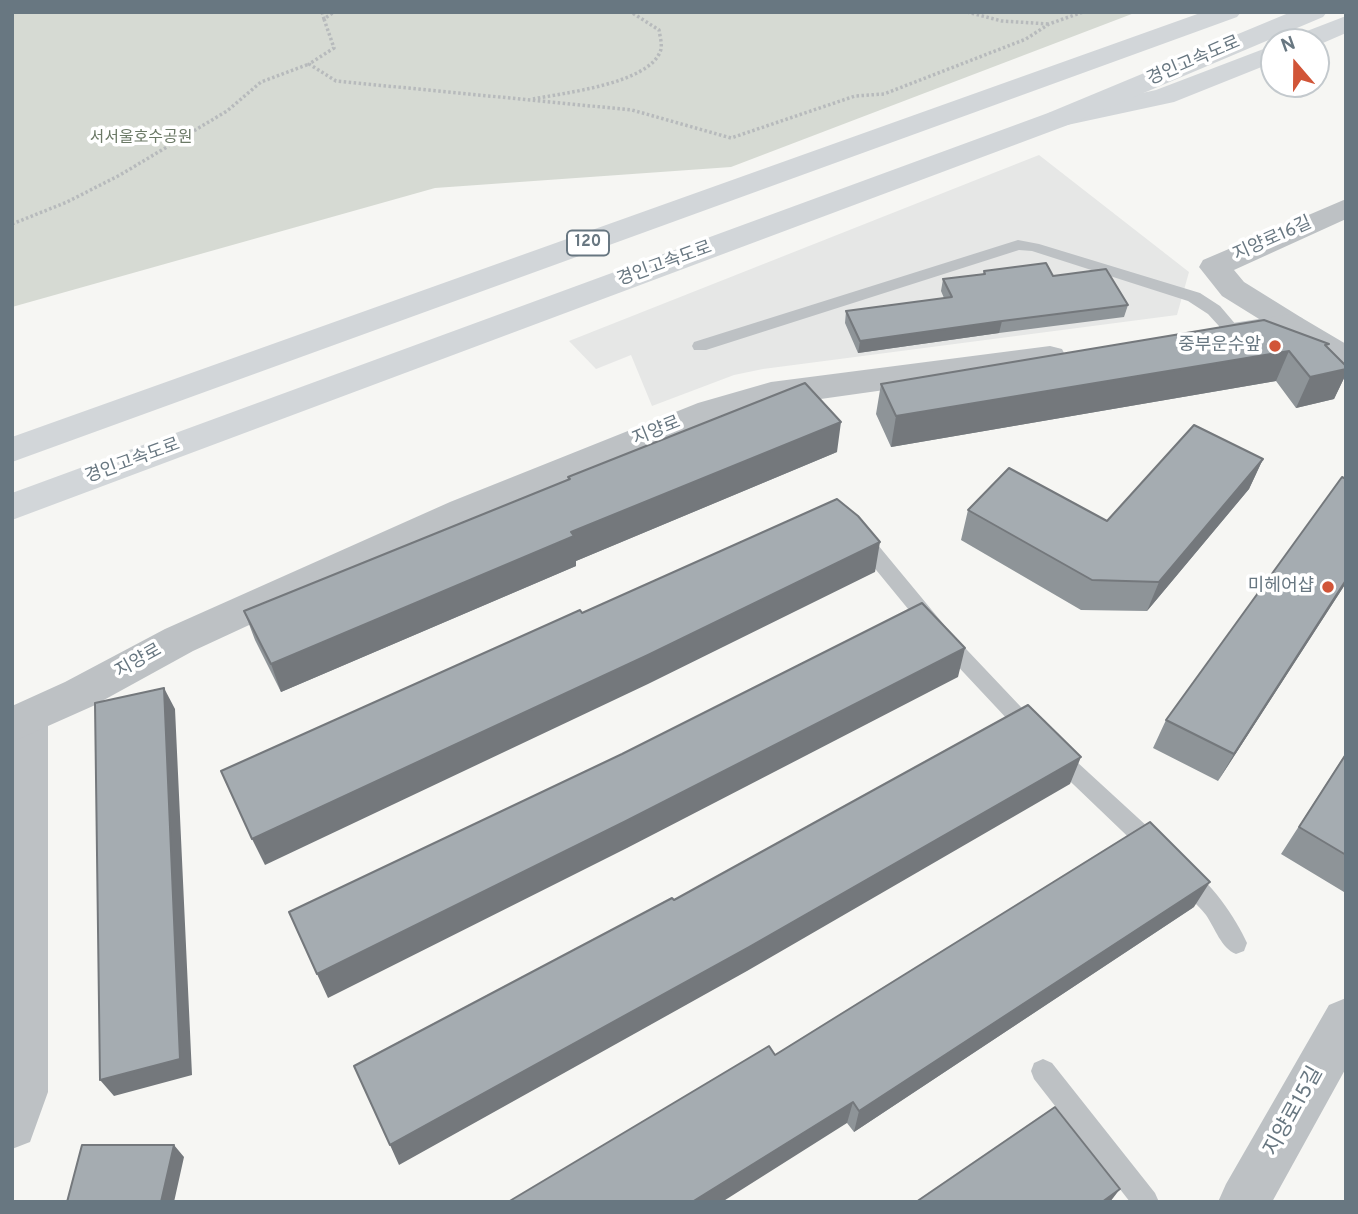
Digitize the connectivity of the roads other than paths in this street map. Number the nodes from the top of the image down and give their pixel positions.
1 (1211, 12) edge
2 (1228, 12) edge
3 (1314, 12) edge
4 (1164, 37) junction
5 (1260, 58) edge
6 (1058, 119) junction
7 (1346, 208) edge
8 (1291, 326) junction
9 (1235, 333) junction
10 (1195, 338) edge
11 (700, 346) dead end
12 (1087, 352) edge
13 (1346, 359) edge
14 (12, 450) edge
15 (12, 507) edge
16 (846, 522) edge
17 (20, 722) edge
18 (1236, 943) dead end
19 (1346, 1021) edge
20 (1043, 1070) dead end
21 (12, 1124) edge
22 (1146, 1202) edge
23 (1244, 1202) edge

1 - 4 highway
2 - 4 highway, 경인고속도로
3 - 6 highway, 경인고속도로
4 - 14 highway, 경인고속도로 / 120
5 - 6 highway
6 - 15 highway, 경인고속도로
7 - 8 street, 지양로16길
8 - 9 street
8 - 13 street
9 - 10 street
9 - 11 lane
12 - 17 street, 지양로
16 - 18 lane
17 - 21 street
19 - 23 street, 지양로15길
20 - 22 lane

